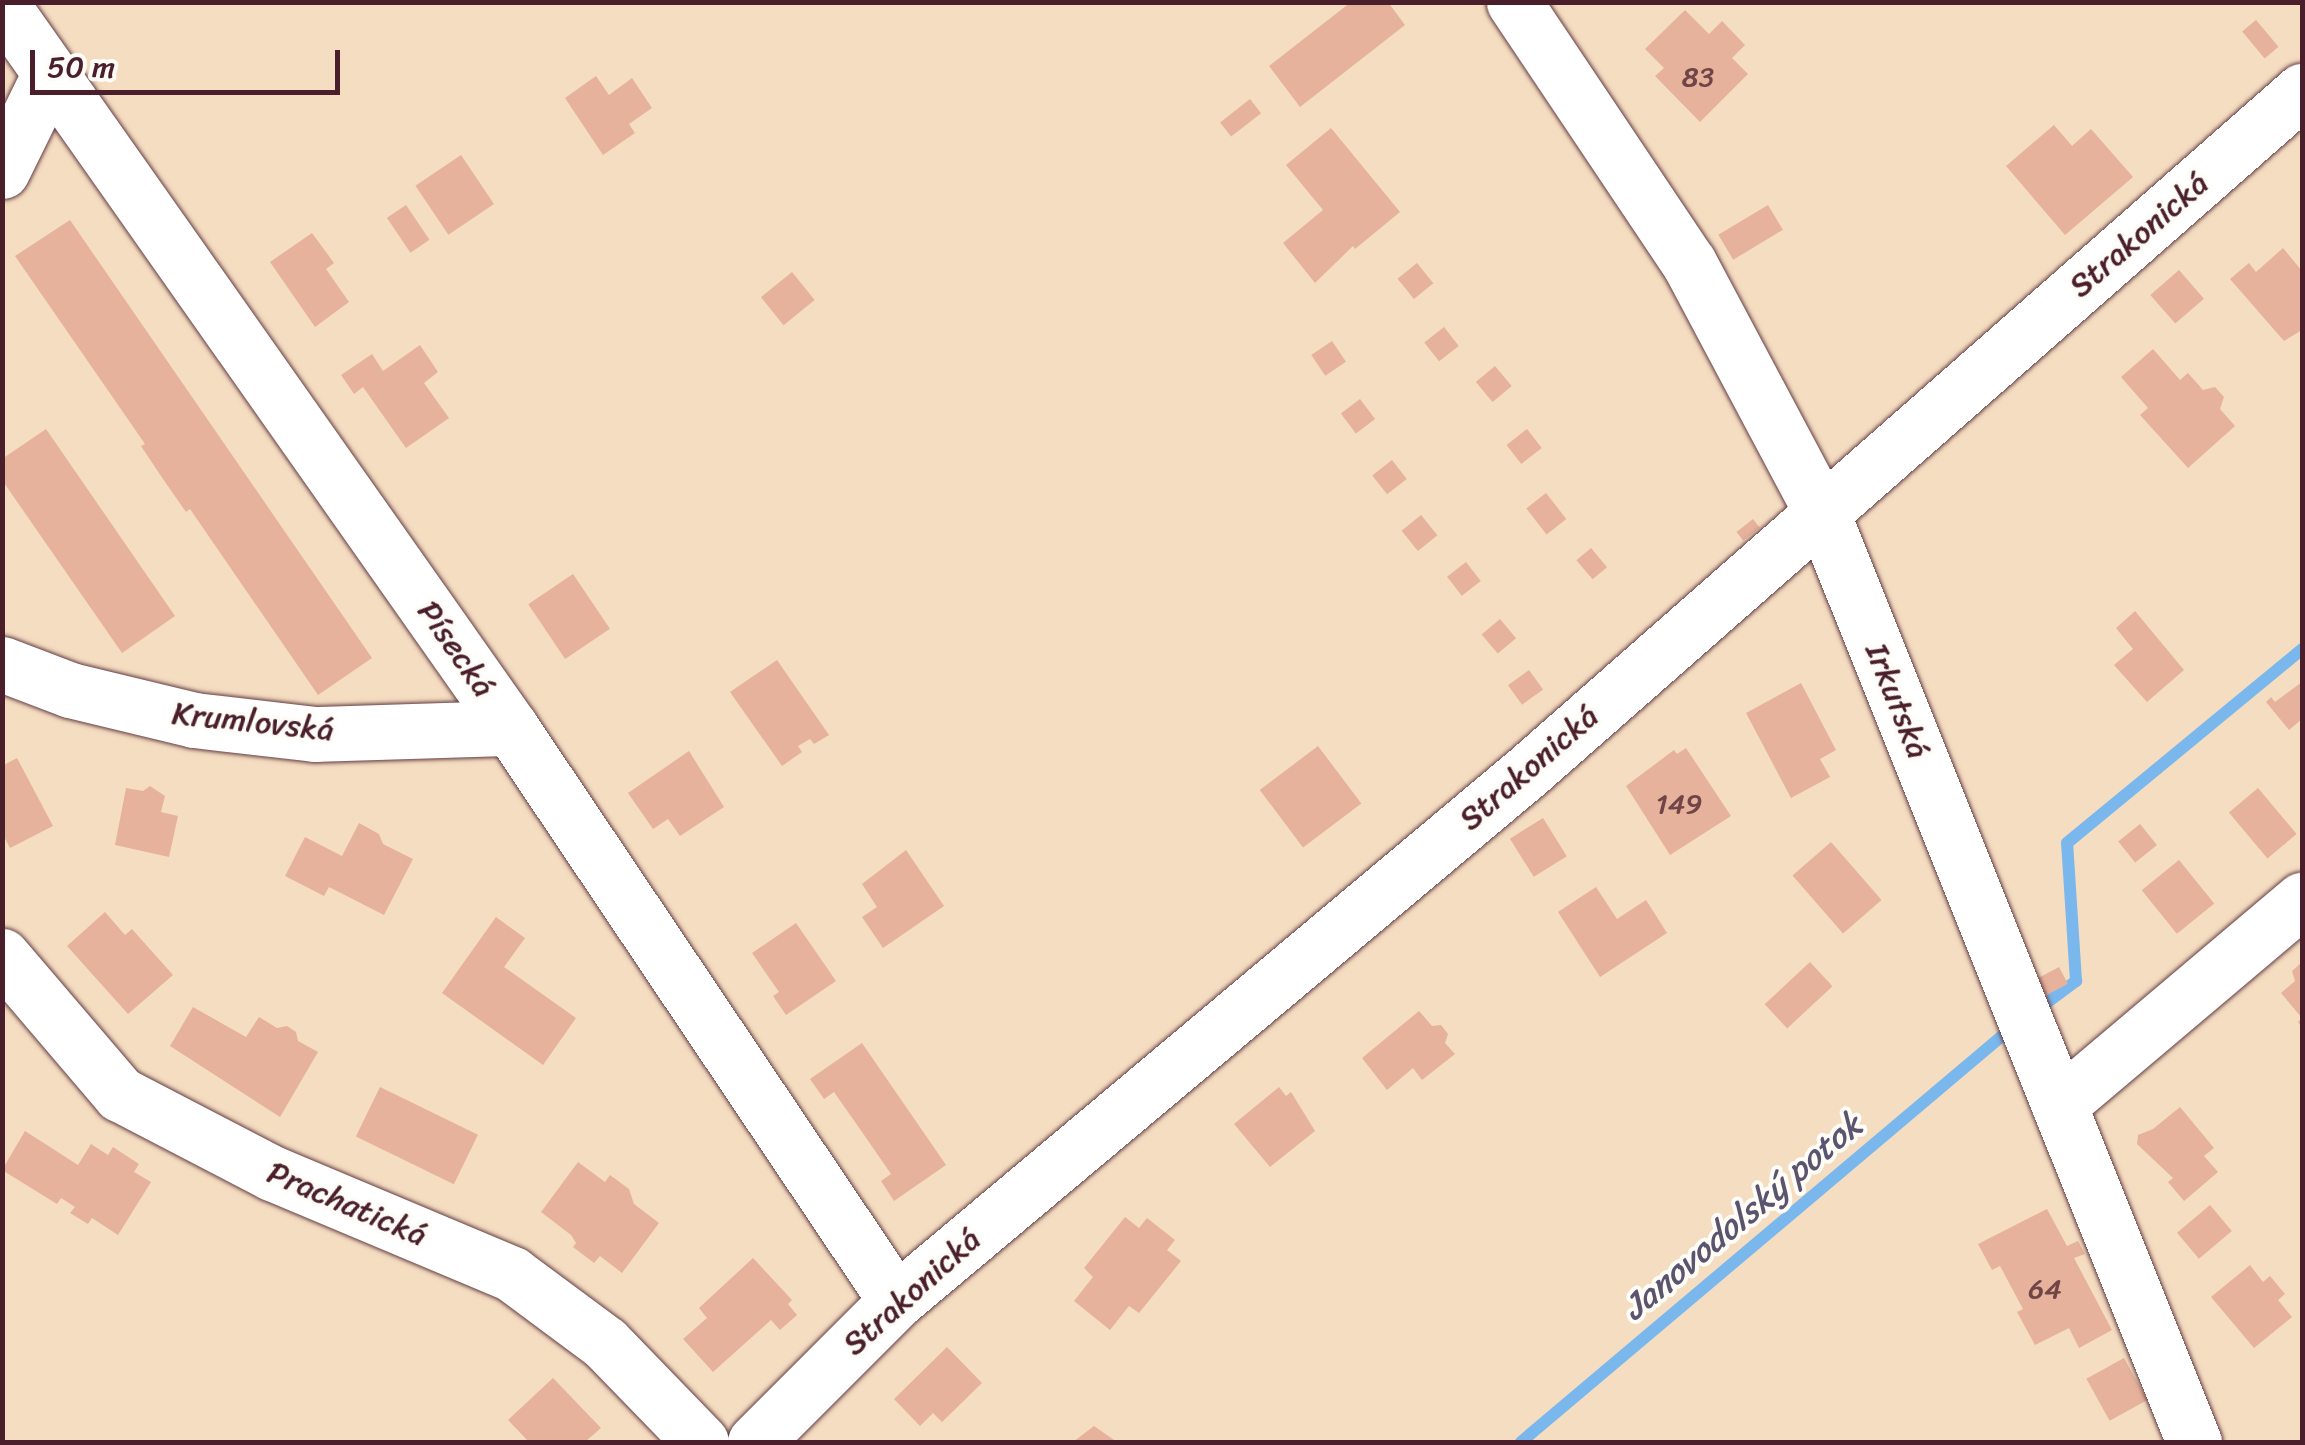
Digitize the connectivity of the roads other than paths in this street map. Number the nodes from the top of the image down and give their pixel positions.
1 (1514, 2) edge
2 (2, 5) edge
3 (50, 73) junction
4 (2302, 91) edge
5 (2, 171) edge
6 (1822, 513) junction
7 (2, 664) edge
8 (511, 728) junction
9 (2302, 900) edge
10 (2, 956) edge
11 (2059, 1105) junction
12 (896, 1301) junction
13 (701, 1442) edge
14 (755, 1442) edge
15 (2194, 1442) edge

1 - 6 street, Irkutská
2 - 3 street, Písecká
3 - 5 street
3 - 8 street, Písecká
4 - 6 street, Strakonická
6 - 11 street, Irkutská
6 - 12 street, Strakonická
7 - 8 street, Krumlovská
8 - 12 street, Písecká
9 - 11 street
10 - 13 street, Prachatická
11 - 15 street, Irkutská
12 - 14 street, Strakonická

